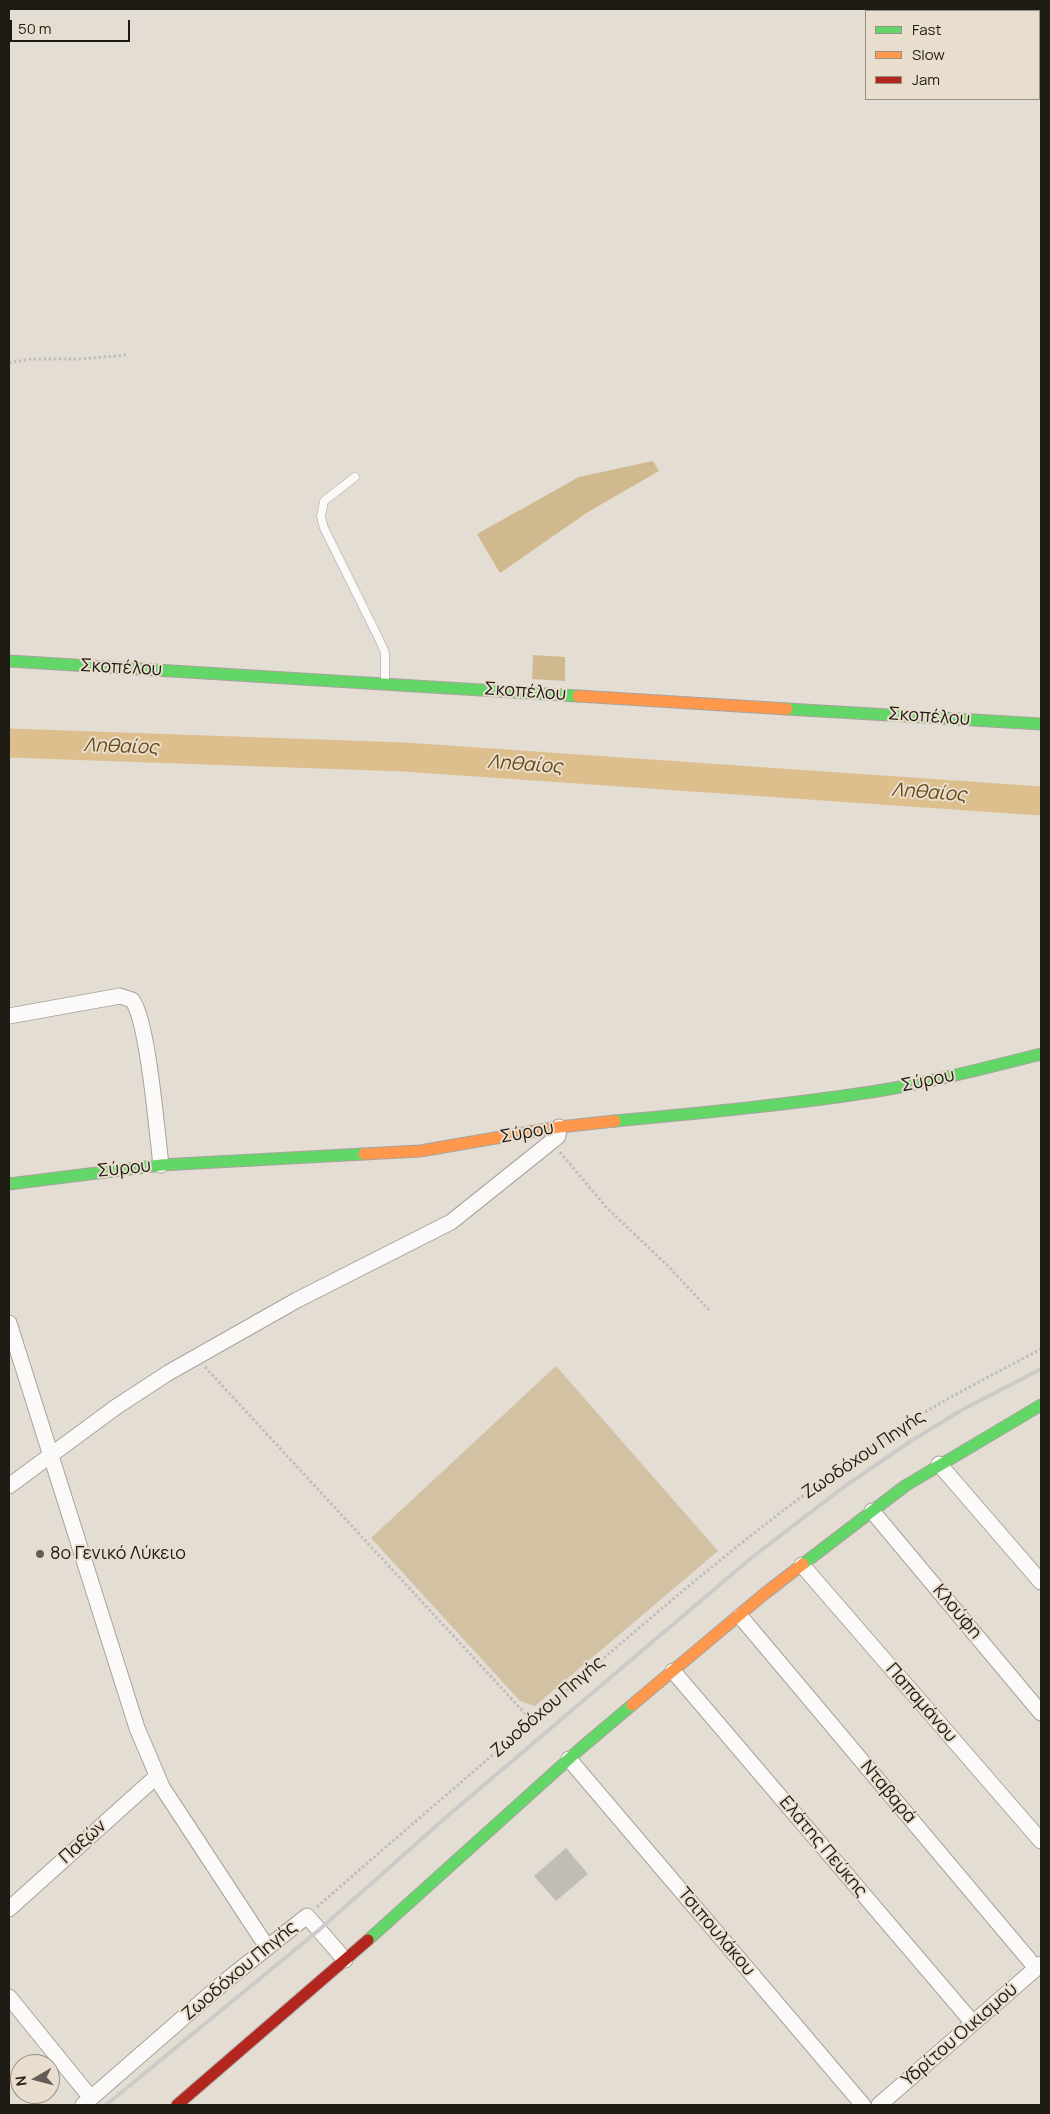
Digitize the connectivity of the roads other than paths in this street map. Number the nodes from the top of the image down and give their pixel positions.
1 (355, 477) dead end
2 (9, 661) edge
3 (385, 683) junction
4 (1041, 724) edge
5 (9, 1016) edge
6 (1041, 1054) edge
7 (559, 1127) junction
8 (160, 1165) junction
9 (9, 1184) edge
10 (9, 1322) edge
11 (1041, 1405) edge
12 (50, 1456) junction
13 (939, 1464) junction
14 (9, 1486) edge
15 (872, 1511) junction
16 (802, 1565) junction
17 (1041, 1582) edge
18 (740, 1616) junction
19 (674, 1671) junction
20 (1041, 1713) edge
21 (569, 1759) junction
22 (156, 1776) junction
23 (1041, 1841) edge
24 (9, 1909) edge
25 (268, 1947) junction
26 (345, 1960) junction
27 (1039, 1966) edge
28 (9, 1997) edge
29 (973, 2023) junction
30 (87, 2102) edge
31 (176, 2105) edge
32 (863, 2105) edge
33 (879, 2105) edge

1 - 3 lane
2 - 3 street, Σκοπέλου
3 - 4 street, Σκοπέλου
5 - 8 street
6 - 7 street, Σύρου
7 - 8 street, Σύρου
7 - 12 street
8 - 9 street, Σύρου
10 - 12 street
11 - 13 street
12 - 14 street
12 - 22 street
13 - 15 street
13 - 17 street
15 - 16 street
15 - 20 street, Κλούφη
16 - 18 street
16 - 23 street, Παπαμάνου
18 - 19 street
18 - 27 street, Νταβαρά
19 - 21 street
19 - 29 street, Ελάτης Πεύκης
21 - 26 street
21 - 32 street, Τσιπουλάκου
22 - 24 street, Παξών
22 - 25 street
25 - 26 street, Ζωοδόχου Πηγής
25 - 30 street, Ζωοδόχου Πηγής
26 - 31 street
27 - 29 street, Υδρίτου Οικισμού
28 - 30 street
29 - 33 street, Υδρίτου Οικισμού

